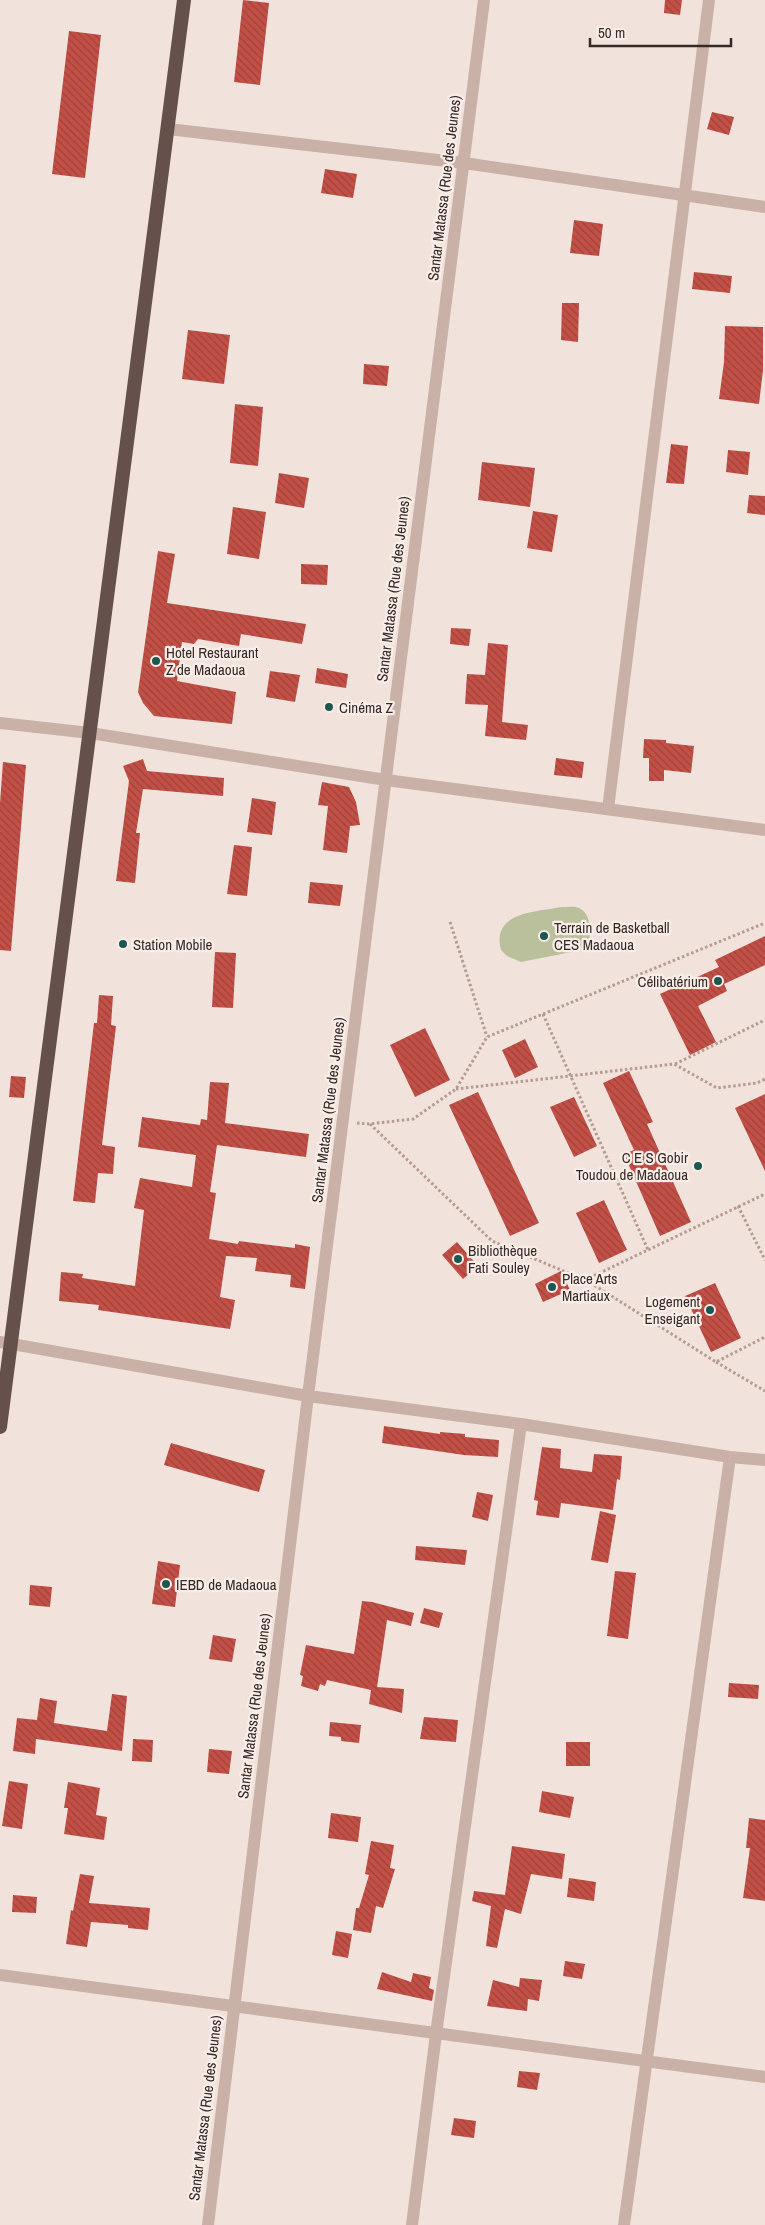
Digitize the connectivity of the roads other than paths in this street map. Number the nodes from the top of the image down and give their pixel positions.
1 (184, 0) edge
2 (484, 0) edge
3 (709, 0) edge
4 (168, 130) junction
5 (464, 163) junction
6 (685, 196) junction
7 (765, 207) edge
8 (0, 723) edge
9 (90, 733) junction
10 (386, 780) junction
11 (608, 809) junction
12 (765, 830) edge
13 (5, 1343) edge
14 (308, 1396) junction
15 (522, 1424) junction
16 (0, 1427) edge
17 (730, 1457) junction
18 (765, 1460) edge
19 (0, 1975) edge
20 (233, 2007) junction
21 (436, 2034) junction
22 (646, 2061) junction
23 (765, 2076) edge
24 (208, 2225) edge
25 (412, 2225) edge
26 (624, 2225) edge

1 - 4 highway
2 - 5 street, Santar Matassa (Rue des Jeunes)
3 - 6 street
4 - 5 street
4 - 9 highway
5 - 6 street
5 - 10 street, Santar Matassa (Rue des Jeunes)
6 - 7 street
6 - 11 street
8 - 9 street
9 - 10 street
9 - 13 highway
10 - 11 street
10 - 14 street, Santar Matassa (Rue des Jeunes)
11 - 12 street
13 - 14 street
13 - 16 highway
14 - 15 street
14 - 20 street, Santar Matassa (Rue des Jeunes)
15 - 17 street
15 - 21 street
17 - 18 street
17 - 22 street
19 - 20 street
20 - 21 street
20 - 24 street, Santar Matassa (Rue des Jeunes)
21 - 22 street
21 - 25 street
22 - 23 street
22 - 26 street

